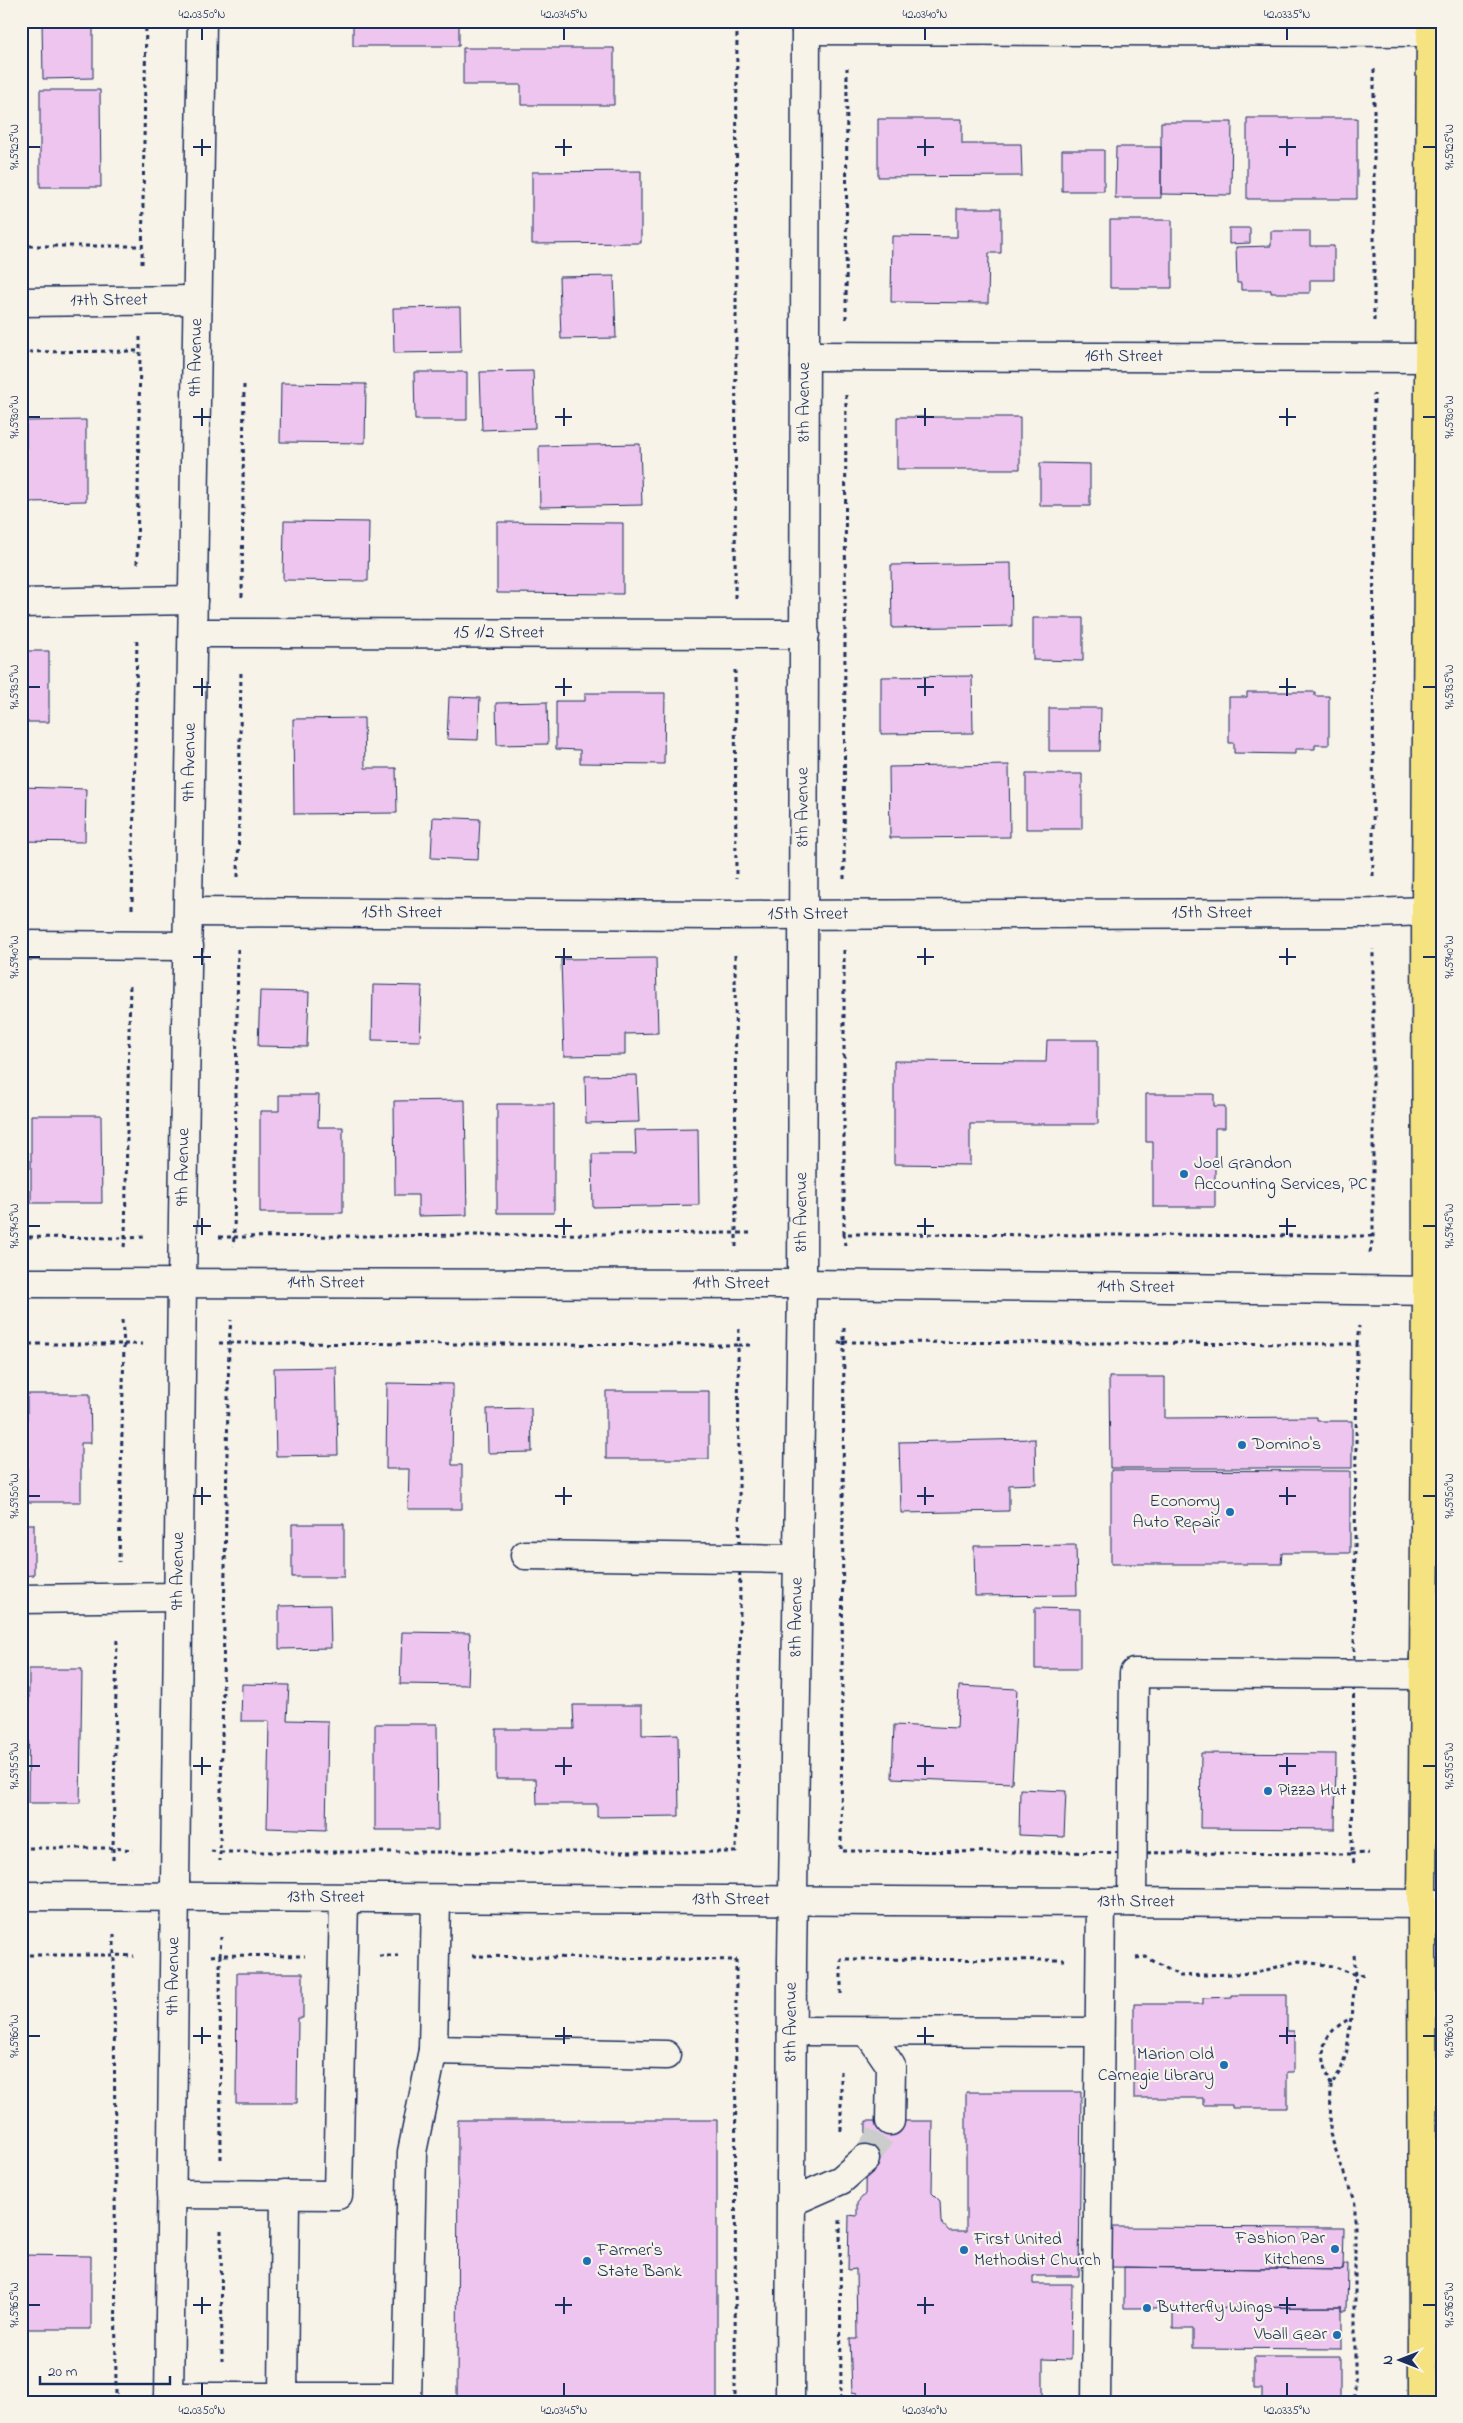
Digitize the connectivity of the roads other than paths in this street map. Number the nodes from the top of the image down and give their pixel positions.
1 (202, 21) edge
2 (806, 26) edge
3 (1434, 29) edge
4 (196, 300) junction
5 (21, 302) edge
6 (805, 356) junction
7 (1436, 358) edge
8 (193, 600) junction
9 (21, 603) edge
10 (193, 634) junction
11 (805, 634) junction
12 (1435, 722) edge
13 (190, 912) junction
14 (803, 915) junction
15 (1431, 927) edge
16 (21, 945) edge
17 (189, 946) junction
18 (182, 1282) junction
19 (21, 1283) edge
20 (802, 1284) junction
21 (1434, 1291) edge
22 (525, 1556) dead end
23 (798, 1559) junction
24 (179, 1597) junction
25 (21, 1599) edge
26 (1430, 1664) edge
27 (21, 1896) edge
28 (175, 1898) junction
29 (344, 1899) junction
30 (436, 1899) junction
31 (792, 1901) junction
32 (1101, 1902) junction
33 (1132, 1902) junction
34 (1432, 1904) edge
35 (792, 2031) junction
36 (867, 2031) junction
37 (1099, 2032) junction
38 (433, 2050) junction
39 (666, 2054) dead end
40 (890, 2121) tunnel mouth
41 (865, 2159) tunnel mouth
42 (171, 2194) junction
43 (285, 2194) junction
44 (791, 2202) junction
45 (1432, 2331) edge
46 (283, 2397) junction
47 (169, 2399) edge
48 (407, 2399) edge
49 (790, 2402) edge
50 (1096, 2402) edge
51 (1423, 2402) edge

1 - 4 street, 9th Avenue
2 - 3 street
2 - 6 street, 8th Avenue
3 - 7 main road
4 - 5 street, 17th Street
4 - 8 street, 9th Avenue
6 - 7 street, 16th Street
6 - 11 street, 8th Avenue
7 - 12 main road
8 - 9 street
8 - 10 street, 9th Avenue
10 - 11 street, 15 1/2 Street
10 - 13 street, 9th Avenue
11 - 14 street, 8th Avenue
12 - 15 main road
13 - 14 street, 15th Street
13 - 17 street, 9th Avenue
14 - 15 street, 15th Street
14 - 20 street, 8th Avenue
15 - 21 main road
16 - 17 street
17 - 18 street, 9th Avenue
18 - 19 street, 14th Street
18 - 20 street, 14th Street
18 - 24 street, 9th Avenue
20 - 21 street, 14th Street
20 - 23 street, 8th Avenue
21 - 26 main road
22 - 23 street
23 - 31 street, 8th Avenue
24 - 25 street
24 - 28 street, 9th Avenue
26 - 33 street
26 - 34 main road
27 - 28 street, 13th Street
28 - 29 street, 13th Street
28 - 42 street, 9th Avenue
29 - 30 street, 13th Street
29 - 43 street
30 - 31 street, 13th Street
30 - 38 street
31 - 32 street, 13th Street
31 - 35 street, 8th Avenue
32 - 33 street, 13th Street
32 - 37 street
33 - 34 street, 13th Street
34 - 45 main road
35 - 36 street
35 - 44 street, 8th Avenue
36 - 37 street
36 - 40 street
37 - 50 street
38 - 39 street
38 - 48 street
41 - 44 street
42 - 43 street
42 - 47 street, 9th Avenue
43 - 46 street
44 - 49 street, 8th Avenue
45 - 51 main road
46 - 47 street
46 - 48 street

